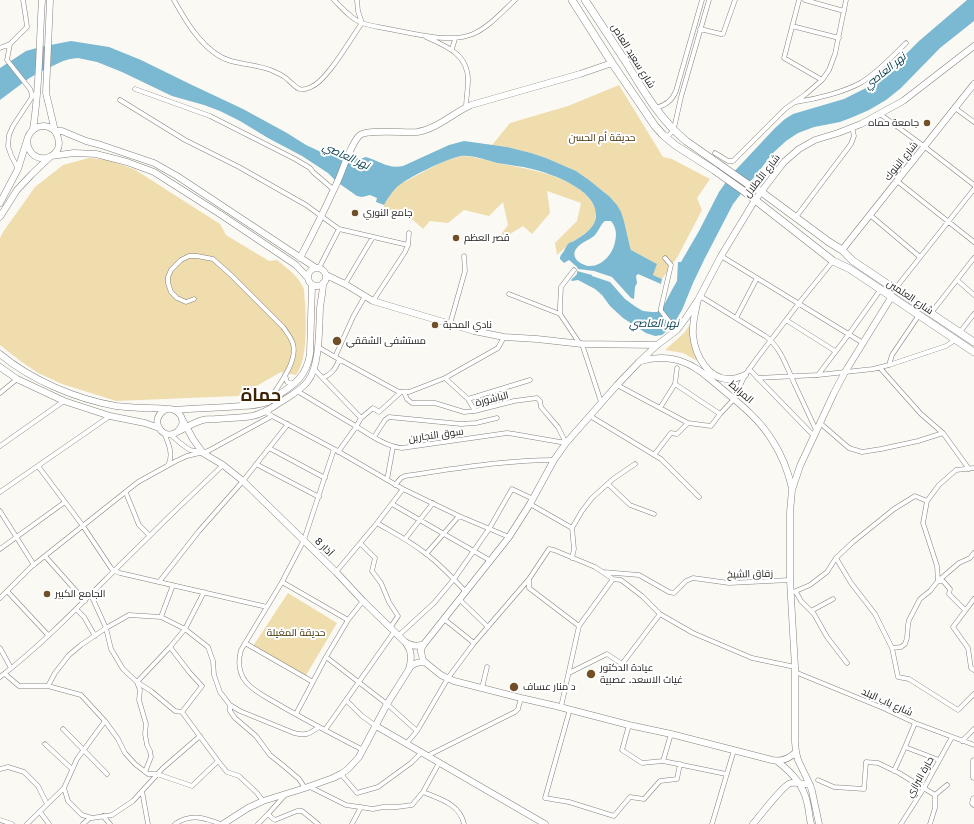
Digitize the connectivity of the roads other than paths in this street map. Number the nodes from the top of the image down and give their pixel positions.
1 (23, 0) edge
2 (42, 0) edge
3 (50, 0) edge
4 (174, 0) edge
5 (334, 0) edge
6 (358, 0) edge
7 (515, 0) edge
8 (572, 0) edge
9 (585, 0) edge
10 (702, 0) edge
11 (709, 0) edge
12 (735, 0) edge
13 (799, 0) edge
14 (805, 0) edge
15 (846, 0) edge
16 (844, 10) junction
17 (362, 23) junction
18 (792, 26) junction
19 (700, 29) junction
20 (422, 35) junction
21 (455, 38) junction
22 (839, 38) junction
23 (906, 42) dead end
24 (10, 44) junction
25 (974, 46) edge
26 (0, 48) edge
27 (452, 49) junction
28 (623, 58) junction
29 (612, 63) junction
30 (822, 80) junction
31 (974, 84) edge
32 (135, 89) dead end
33 (674, 95) junction
34 (681, 97) junction
35 (120, 100) dead end
36 (794, 103) junction
37 (466, 108) junction
38 (655, 108) junction
39 (955, 108) junction
40 (880, 114) junction
41 (974, 122) edge
42 (852, 127) junction
43 (33, 129) junction
44 (673, 130) junction
45 (55, 131) junction
46 (664, 136) junction
47 (27, 141) junction
48 (925, 147) junction
49 (715, 153) dead end
50 (51, 156) junction
51 (18, 169) junction
52 (897, 181) junction
53 (749, 185) joint
54 (974, 185) edge
55 (335, 188) junction
56 (974, 189) edge
57 (760, 192) junction
58 (754, 200) junction
59 (0, 203) edge
60 (870, 215) junction
61 (322, 216) junction
62 (0, 217) edge
63 (796, 218) junction
64 (948, 221) junction
65 (340, 228) junction
66 (409, 233) dead end
67 (374, 236) junction
68 (974, 242) edge
69 (408, 245) junction
70 (842, 250) junction
71 (464, 256) dead end
72 (721, 256) junction
73 (920, 257) junction
74 (300, 258) junction
75 (665, 258) dead end
76 (974, 258) edge
77 (833, 261) junction
78 (318, 268) junction
79 (574, 270) dead end
80 (326, 275) junction
81 (308, 278) junction
82 (758, 278) junction
83 (957, 280) junction
84 (323, 284) junction
85 (345, 284) junction
86 (312, 285) junction
87 (895, 288) junction
88 (881, 289) junction
89 (509, 294) dead end
90 (974, 295) edge
91 (365, 296) junction
92 (892, 296) junction
93 (699, 298) junction
94 (194, 299) dead end
95 (373, 301) junction
96 (798, 303) junction
97 (931, 313) junction
98 (560, 314) junction
99 (974, 314) edge
100 (919, 315) junction
101 (736, 318) junction
102 (786, 320) junction
103 (450, 324) junction
104 (675, 328) junction
105 (960, 332) junction
106 (849, 334) junction
107 (504, 337) junction
108 (954, 338) junction
109 (770, 340) junction
110 (974, 342) edge
111 (863, 343) junction
112 (581, 344) junction
113 (318, 346) junction
114 (657, 346) junction
115 (835, 352) junction
116 (974, 352) edge
117 (0, 354) edge
118 (335, 357) junction
119 (340, 360) junction
120 (639, 362) junction
121 (889, 365) junction
122 (0, 367) edge
123 (677, 368) dead end
124 (880, 368) junction
125 (314, 369) junction
126 (749, 369) junction
127 (845, 372) junction
128 (818, 374) junction
129 (285, 375) junction
130 (745, 375) junction
131 (791, 376) junction
132 (323, 378) junction
133 (445, 378) junction
134 (758, 378) junction
135 (17, 379) junction
136 (530, 380) dead end
137 (293, 384) junction
138 (675, 384) junction
139 (617, 385) junction
140 (297, 391) junction
141 (402, 392) junction
142 (0, 393) edge
143 (734, 399) junction
144 (468, 400) junction
145 (64, 401) junction
146 (268, 402) junction
147 (601, 402) junction
148 (660, 408) junction
149 (165, 409) junction
150 (175, 410) junction
151 (266, 412) junction
152 (476, 412) junction
153 (720, 414) junction
154 (110, 416) junction
155 (272, 416) junction
156 (590, 416) junction
157 (361, 418) junction
158 (497, 418) dead end
159 (182, 419) junction
160 (203, 420) junction
161 (688, 423) junction
162 (820, 423) junction
163 (288, 424) junction
164 (356, 427) junction
165 (159, 428) junction
166 (187, 428) junction
167 (177, 432) junction
168 (164, 433) junction
169 (815, 433) junction
170 (943, 433) junction
171 (170, 434) junction
172 (374, 437) junction
173 (193, 439) junction
174 (566, 443) junction
175 (0, 446) edge
176 (393, 447) junction
177 (269, 448) junction
178 (336, 451) junction
179 (203, 453) junction
180 (654, 455) junction
181 (554, 460) junction
182 (256, 464) junction
183 (635, 464) dead end
184 (223, 465) junction
185 (38, 466) junction
186 (165, 467) junction
187 (974, 468) edge
188 (969, 469) junction
189 (325, 478) junction
190 (387, 480) junction
191 (243, 481) junction
192 (608, 484) junction
193 (395, 485) junction
194 (403, 489) junction
195 (792, 490) junction
196 (0, 492) edge
197 (126, 493) junction
198 (319, 497) junction
199 (699, 497) dead end
200 (927, 501) junction
201 (65, 502) junction
202 (531, 502) junction
203 (433, 503) junction
204 (392, 504) junction
205 (0, 512) edge
206 (654, 514) dead end
207 (459, 516) junction
208 (420, 520) junction
209 (377, 523) junction
210 (83, 526) junction
211 (572, 528) junction
212 (489, 529) junction
213 (443, 534) junction
214 (149, 536) junction
215 (16, 537) junction
216 (509, 537) junction
217 (405, 539) junction
218 (304, 540) junction
219 (361, 544) junction
220 (0, 549) edge
221 (474, 551) junction
222 (974, 552) edge
223 (426, 554) junction
224 (45, 556) junction
225 (572, 558) junction
226 (836, 558) junction
227 (972, 558) edge
228 (491, 561) junction
229 (34, 565) junction
230 (114, 571) junction
231 (336, 572) junction
232 (602, 572) junction
233 (454, 579) junction
234 (529, 579) junction
235 (613, 579) junction
236 (790, 580) junction
237 (938, 580) junction
238 (159, 582) junction
239 (282, 582) junction
240 (173, 585) junction
241 (7, 592) junction
242 (204, 592) junction
243 (466, 592) junction
244 (794, 593) junction
245 (91, 595) junction
246 (0, 598) edge
247 (833, 599) dead end
248 (974, 599) edge
249 (460, 600) junction
250 (85, 601) junction
251 (363, 601) junction
252 (267, 607) junction
253 (76, 609) junction
254 (965, 610) junction
255 (811, 611) junction
256 (660, 614) junction
257 (161, 617) junction
258 (444, 619) junction
259 (348, 620) junction
260 (579, 626) junction
261 (488, 627) junction
262 (106, 628) junction
263 (185, 629) junction
264 (394, 632) junction
265 (48, 635) junction
266 (95, 636) junction
267 (405, 642) junction
268 (474, 643) junction
269 (245, 644) junction
270 (424, 644) junction
271 (170, 647) junction
272 (0, 648) edge
273 (892, 648) junction
274 (326, 657) junction
275 (426, 663) junction
276 (847, 663) dead end
277 (487, 667) dead end
278 (11, 668) junction
279 (409, 669) junction
280 (795, 669) junction
281 (974, 670) edge
282 (569, 673) junction
283 (4, 674) junction
284 (0, 677) edge
285 (448, 678) junction
286 (137, 682) junction
287 (313, 682) junction
288 (359, 682) junction
289 (48, 686) junction
290 (482, 688) junction
291 (973, 696) edge
292 (521, 698) junction
293 (346, 700) junction
294 (387, 704) junction
295 (230, 705) junction
296 (561, 707) junction
297 (570, 709) junction
298 (182, 712) junction
299 (296, 714) junction
300 (105, 721) junction
301 (915, 723) junction
302 (629, 725) junction
303 (376, 726) junction
304 (319, 727) junction
305 (974, 729) edge
306 (63, 730) dead end
307 (325, 730) junction
308 (417, 730) junction
309 (671, 734) junction
310 (200, 736) junction
311 (952, 736) junction
312 (962, 741) junction
313 (45, 744) dead end
314 (406, 744) junction
315 (974, 745) edge
316 (905, 747) junction
317 (84, 750) junction
318 (364, 750) junction
319 (734, 750) junction
320 (796, 752) junction
321 (421, 753) junction
322 (428, 756) junction
323 (663, 760) junction
324 (939, 760) junction
325 (218, 761) junction
326 (777, 761) junction
327 (974, 761) edge
328 (439, 763) junction
329 (680, 764) junction
330 (0, 769) edge
331 (72, 769) junction
332 (894, 771) junction
333 (145, 772) junction
334 (108, 774) dead end
335 (157, 774) junction
336 (341, 774) junction
337 (726, 774) junction
338 (974, 777) edge
339 (818, 780) dead end
340 (800, 784) junction
341 (810, 785) junction
342 (947, 785) dead end
343 (307, 787) junction
344 (64, 788) junction
345 (924, 788) junction
346 (142, 791) junction
347 (423, 792) junction
348 (286, 794) junction
349 (935, 795) junction
350 (974, 799) edge
351 (263, 801) junction
352 (47, 804) junction
353 (974, 804) edge
354 (361, 807) junction
355 (40, 812) junction
356 (268, 814) junction
357 (103, 816) junction
358 (90, 818) junction
359 (0, 820) edge
360 (12, 824) edge
361 (27, 824) edge
362 (49, 824) edge
363 (83, 824) edge
364 (110, 824) edge
365 (148, 824) edge
366 (175, 824) edge
367 (222, 824) edge
368 (258, 824) edge
369 (318, 824) edge
370 (352, 824) edge
371 (464, 824) edge
372 (545, 824) edge
373 (712, 824) edge
374 (753, 824) edge
375 (811, 824) edge
376 (819, 824) edge
377 (901, 824) edge
378 (930, 824) edge

1 - 24 street
2 - 43 main road
3 - 45 main road
4 - 17 street
5 - 17 street
6 - 17 street
7 - 21 street
8 - 29 main road, شارع العلمين
9 - 28 main road, شارع سعيد العاص
10 - 33 street
11 - 19 street
12 - 19 street
13 - 18 street
14 - 16 street
15 - 16 street
16 - 22 street
17 - 20 street
18 - 22 street
18 - 30 street
19 - 34 street
20 - 21 street
20 - 27 street
21 - 27 street
22 - 30 street
23 - 36 street
24 - 26 street
24 - 51 street
25 - 40 main road, شارع الأطلال
27 - 37 street
28 - 29 main road
28 - 38 main road, شارع سعيد العاص
29 - 37 main road
29 - 46 main road, شارع العلمين
30 - 36 street
31 - 39 main road, شارع البنوك
32 - 55 street
33 - 34 street
33 - 38 street
34 - 44 street
35 - 61 street
36 - 49 street
37 - 55 main road
38 - 44 main road, شارع سعيد العاص
39 - 41 street
39 - 48 main road, شارع البنوك
40 - 42 main road, شارع الأطلال
40 - 48 street
42 - 57 main road, شارع الأطلال
42 - 63 street
43 - 45 main road
43 - 47 main road
44 - 46 street
44 - 53 main road, شارع سعيد العاص
45 - 50 main road
45 - 74 main road
46 - 58 main road, شارع العلمين
47 - 50 main road
47 - 51 main road
48 - 52 main road, شارع البنوك
48 - 54 street
50 - 62 main road
50 - 81 main road
51 - 59 main road
52 - 60 main road, شارع البنوك
52 - 64 street
53 - 57 main road, شارع العلمين
55 - 61 main road
56 - 64 street
57 - 58 main road, شارع الأطلال
57 - 63 main road, شارع العلمين
58 - 72 main road, شارع الأطلال
58 - 77 main road, شارع العلمين
60 - 70 main road, شارع البنوك
60 - 73 street
61 - 65 street
61 - 74 main road
63 - 70 main road, شارع العلمين
64 - 68 street
64 - 73 street
65 - 67 street
65 - 78 street
66 - 69 street
67 - 69 street
67 - 85 street
69 - 95 street
70 - 77 main road
70 - 87 main road, شارع العلمين
71 - 103 street
72 - 82 street
72 - 93 main road, شارع الأطلال
73 - 87 street
74 - 78 main road
75 - 104 street
76 - 83 street
77 - 88 main road, شارع العلمين
77 - 96 street
78 - 80 main road
78 - 81 main road
79 - 98 street
80 - 84 main road
80 - 85 main road
81 - 86 main road
82 - 96 street
82 - 101 street
83 - 90 street
83 - 97 street
84 - 86 main road
84 - 113 main road
85 - 91 main road
86 - 137 main road
87 - 97 main road, شارع العلمين
88 - 92 main road, شارع العلمين
88 - 106 street
89 - 98 street
91 - 95 main road
91 - 118 street
92 - 100 main road, شارع العلمين
92 - 111 main road
93 - 101 street
93 - 104 main road, شارع الأطلال
93 - 130 main road
94 - 129 street
95 - 103 main road
96 - 102 street
96 - 106 street
97 - 105 main road, شارع العلمين
98 - 112 street
99 - 105 street
100 - 108 main road, شارع العلمين
100 - 121 street
101 - 109 street
102 - 109 street
102 - 115 street
103 - 107 main road
104 - 114 main road, شارع الأطلال
105 - 110 main road, شارع العلمين
106 - 111 street
106 - 115 street
107 - 112 main road
107 - 133 street
108 - 116 main road, شارع العلمين
108 - 121 street
109 - 126 street
109 - 131 street
111 - 127 main road
112 - 114 main road
112 - 147 street
113 - 118 street
113 - 125 main road
114 - 120 main road, شارع الأطلال
115 - 128 street
117 - 149 main road
118 - 119 street
119 - 132 street
119 - 141 street
120 - 139 main road, شارع الأطلال
120 - 143 main road, المرابط
121 - 124 street
122 - 135 main road
123 - 138 street
124 - 127 street
124 - 170 street
125 - 132 street
125 - 140 main road
126 - 130 street
126 - 134 street
127 - 128 street
127 - 162 main road
128 - 131 street
129 - 137 street
129 - 146 street
130 - 143 street
131 - 134 street
131 - 169 street
132 - 157 street
133 - 141 street
133 - 144 street
134 - 169 street
135 - 142 street
135 - 145 main road
136 - 144 street
137 - 146 main road
138 - 148 street
138 - 153 street
139 - 147 main road, شارع الأطلال
139 - 148 street
140 - 151 main road
140 - 164 street, سوق النجارين
141 - 152 street, الباشورة
141 - 157 street
143 - 153 street
143 - 195 main road, المرابط
144 - 152 street
145 - 154 main road
145 - 175 street
146 - 150 main road
147 - 156 main road, شارع الأطلال
148 - 161 street
149 - 150 main road
149 - 165 main road
150 - 159 main road
151 - 155 street
151 - 160 main road
152 - 174 street, الباشورة
153 - 161 street
154 - 165 main road
154 - 185 street
155 - 163 street
155 - 179 street
156 - 174 main road, شارع الأطلال
156 - 180 street
157 - 164 street
158 - 172 street
159 - 166 main road
159 - 167 main road
160 - 166 main road
160 - 173 main road
161 - 180 street
162 - 169 main road
162 - 170 street
163 - 177 street
163 - 178 street
164 - 172 street, سوق النجارين
164 - 178 street
165 - 168 main road
166 - 167 main road
166 - 173 main road
167 - 171 main road
168 - 171 main road
168 - 186 street
169 - 195 main road
170 - 188 street
171 - 179 street
172 - 176 street, سوق النجارين
173 - 179 main road
174 - 176 street, سوق النجارين
174 - 181 main road, شارع الأطلال
176 - 190 street
177 - 182 street
177 - 189 street
178 - 189 street
178 - 190 street
179 - 184 main road, 8 آذار
179 - 186 street
180 - 199 street
181 - 193 street
181 - 202 main road, شارع الأطلال
182 - 191 street
182 - 198 street
183 - 192 street
184 - 191 main road, 8 آذار
184 - 214 street
185 - 196 street
185 - 201 street
186 - 197 street
187 - 188 street
188 - 200 street
189 - 198 street
190 - 193 street
191 - 218 main road, 8 آذار
191 - 238 street
192 - 206 street
192 - 211 street
193 - 194 street
194 - 203 street
194 - 204 street
195 - 236 main road
197 - 210 street
197 - 214 street
198 - 218 street
200 - 226 street
200 - 237 street
201 - 210 street
201 - 215 street
202 - 211 street
202 - 212 street
202 - 216 main road, شارع الأطلال
203 - 207 street
203 - 208 street
204 - 208 street
204 - 209 street
205 - 215 street
207 - 212 street
207 - 213 street
208 - 213 street
208 - 217 street
209 - 217 street
209 - 219 street
210 - 224 street
210 - 230 street
211 - 225 street
212 - 216 street
212 - 221 street
213 - 221 street
213 - 223 street
214 - 230 street
215 - 220 street
215 - 229 street
216 - 228 main road, شارع الأطلال
217 - 223 street
218 - 231 main road, 8 آذار
218 - 239 street
219 - 231 street
219 - 264 street
221 - 228 street
221 - 233 street
222 - 227 street
223 - 233 street
224 - 229 street
224 - 250 street
225 - 232 street, شارع باب البلد
225 - 234 street, شارع باب البلد
226 - 244 street
226 - 273 street
227 - 237 street
228 - 243 main road, شارع الأطلال
229 - 241 street
230 - 238 street
230 - 245 street
231 - 251 main road, 8 آذار
232 - 235 street, شارع باب البلد
232 - 236 street, زقاق الشيخ
233 - 243 street
233 - 264 street
234 - 260 street
234 - 261 street
235 - 256 street, شارع باب البلد
235 - 260 street
236 - 244 main road
237 - 254 street
237 - 273 street
238 - 240 street
239 - 252 street
239 - 259 street
240 - 242 street
240 - 257 street
241 - 246 street
241 - 265 street
242 - 252 street
242 - 263 street
243 - 249 main road, شارع الأطلال
244 - 255 street
244 - 280 main road
245 - 250 street
245 - 262 street
247 - 255 street
248 - 254 street
249 - 258 main road, شارع الأطلال
249 - 261 street
250 - 253 street
251 - 259 street
251 - 264 main road, 8 آذار
252 - 269 street
253 - 265 street
253 - 266 street
254 - 281 street
255 - 276 street
256 - 280 street, شارع باب البلد
256 - 282 street
257 - 262 street
257 - 263 street
258 - 268 street
258 - 270 main road, شارع الأطلال
259 - 274 street
260 - 282 street
261 - 268 street
262 - 266 street
262 - 286 street
263 - 271 street
263 - 295 street
264 - 267 main road, 8 آذار
264 - 288 street
265 - 278 street
266 - 289 street
267 - 270 main road
267 - 279 main road
268 - 285 street
269 - 287 street
269 - 299 street
270 - 275 main road
271 - 286 street
271 - 298 street
272 - 278 street
273 - 291 street
274 - 287 street
274 - 288 street
275 - 279 main road
275 - 285 main road
277 - 290 street
278 - 283 street
279 - 294 main road
280 - 301 street, شارع باب البلد
280 - 320 main road
282 - 296 street
283 - 284 street
283 - 289 street
285 - 290 main road
285 - 308 street
286 - 298 street
286 - 333 street
287 - 299 street
288 - 293 street
288 - 294 street
289 - 300 street
290 - 292 main road
292 - 296 main road
292 - 322 street
293 - 303 street
293 - 307 street
294 - 303 main road
294 - 308 street
295 - 304 street
295 - 343 street
296 - 297 main road
297 - 302 main road
297 - 329 street
298 - 310 street
299 - 304 street
300 - 317 street
300 - 333 street
301 - 311 street, شارع باب البلد
301 - 316 street
302 - 309 main road
302 - 323 street
303 - 314 main road
303 - 318 main road
304 - 307 street
305 - 312 street
306 - 317 street
307 - 318 street
308 - 314 street
309 - 319 main road
309 - 323 street
310 - 325 street
310 - 335 street
311 - 312 street, شارع باب البلد
311 - 324 street, حارة البرازي
312 - 315 street, شارع باب البلد
313 - 331 street
314 - 321 main road
316 - 324 street
316 - 332 street
317 - 331 street
317 - 334 street
318 - 336 main road
319 - 326 main road
319 - 337 street
320 - 326 main road
320 - 341 main road
321 - 322 main road
321 - 336 street
322 - 328 main road
323 - 329 street
324 - 345 street, حارة البرازي
325 - 335 street
325 - 351 street
326 - 340 main road
327 - 338 main road
328 - 347 street
328 - 372 main road
329 - 337 street
330 - 352 street
331 - 344 street
332 - 339 street
332 - 345 street
333 - 335 street
335 - 346 street
336 - 343 main road
337 - 373 street
340 - 341 main road
340 - 374 main road
340 - 375 main road
341 - 376 main road
342 - 349 street
343 - 348 main road
343 - 354 street
344 - 352 street
344 - 358 street
345 - 349 street
345 - 377 street, حارة البرازي
346 - 357 street
346 - 365 street
347 - 354 street
347 - 371 street
348 - 351 main road
348 - 356 street
349 - 378 street
350 - 353 main road
351 - 367 main road
352 - 355 street
354 - 370 street
355 - 361 street
355 - 362 street
356 - 368 street
356 - 369 street
357 - 358 street
357 - 364 street
358 - 363 street
359 - 360 street
366 - 367 street

